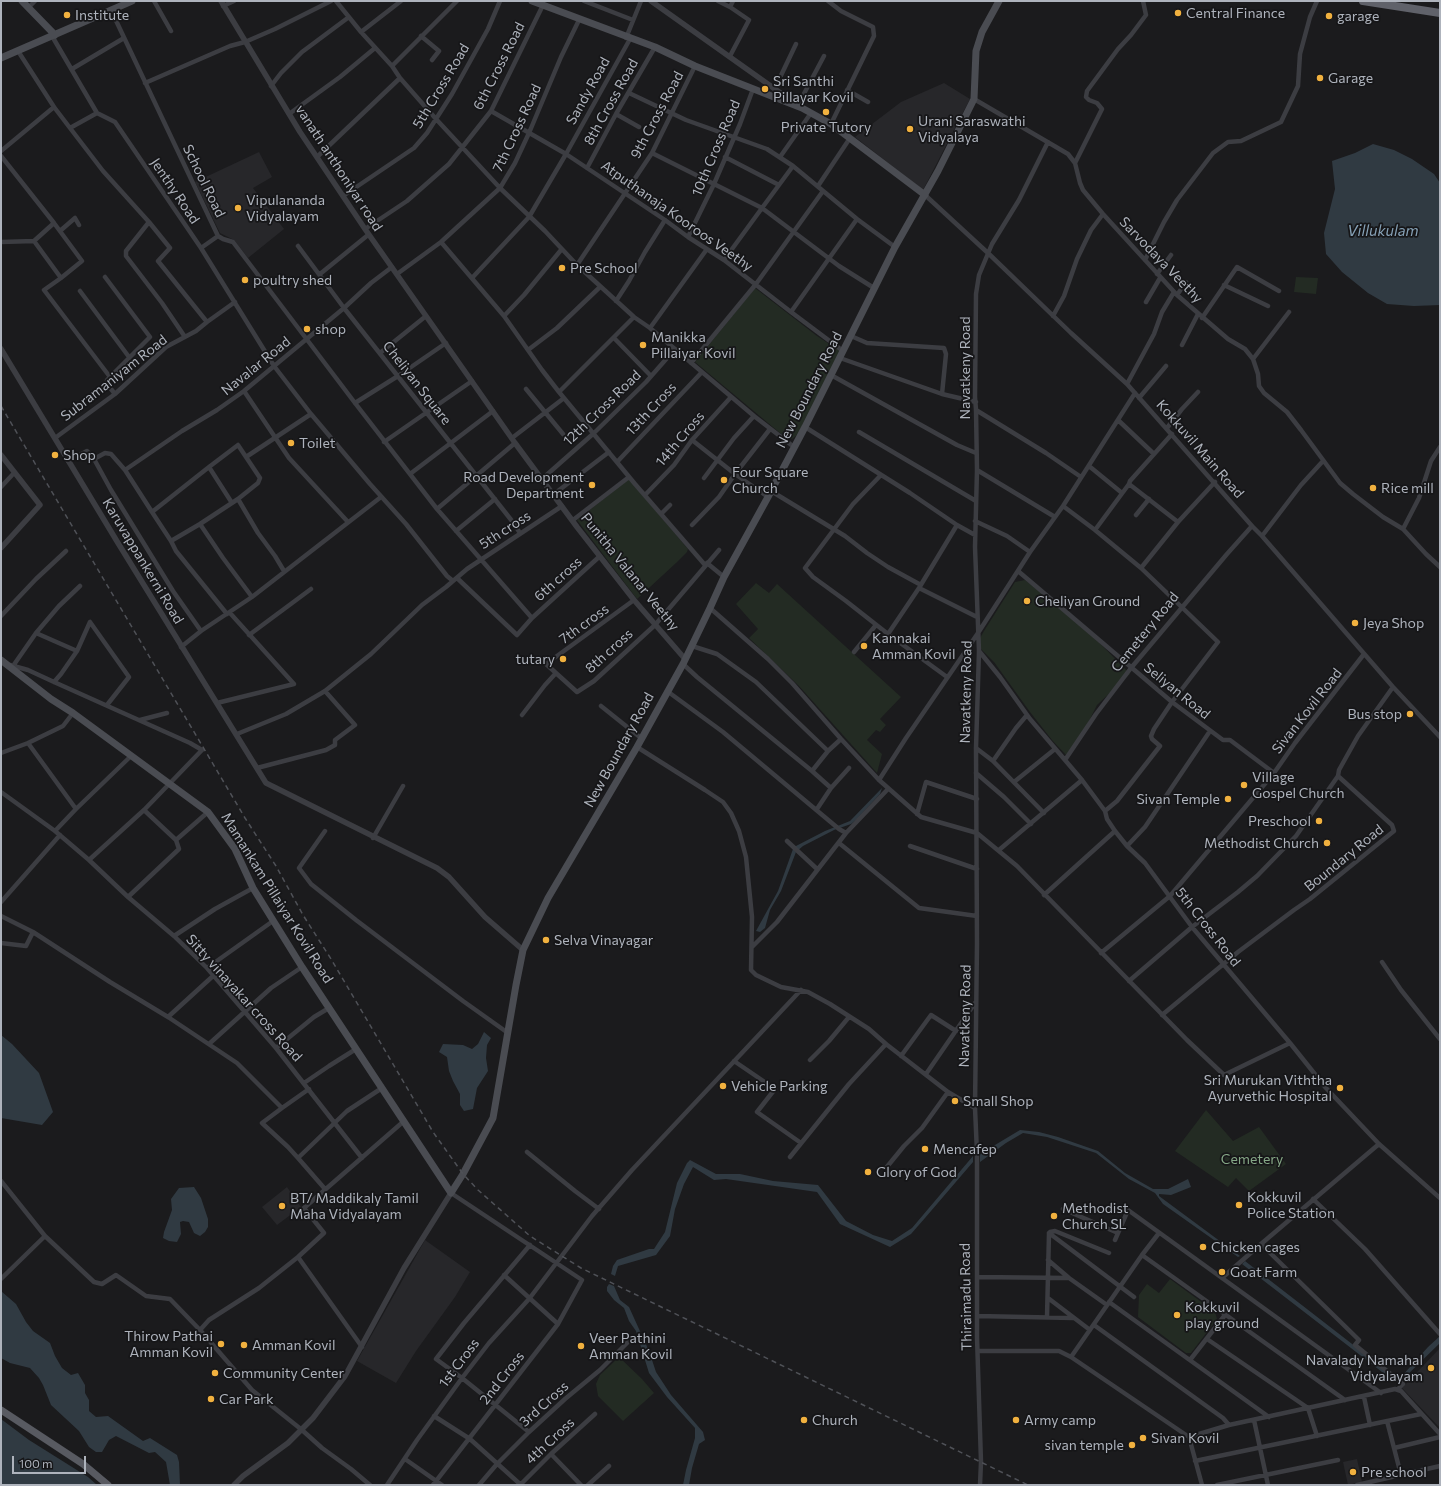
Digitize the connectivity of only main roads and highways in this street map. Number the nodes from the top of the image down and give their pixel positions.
1 (22, 1) edge
2 (132, 1) edge
3 (532, 1) edge
4 (999, 1) edge
5 (1363, 1) edge
6 (1387, 3) edge
7 (1440, 13) edge
8 (54, 35) junction
9 (1, 58) edge
10 (925, 195) junction
11 (7, 664) edge
12 (451, 1193) joint
13 (1, 1410) edge
14 (108, 1485) edge

1 - 8 main road
2 - 8 main road
3 - 10 main road
4 - 10 main road, New Boundary Road
5 - 6 highway
6 - 7 highway
8 - 9 main road
10 - 12 main road, New Boundary Road
11 - 12 main road, Mamankam Pillaiyar Kovil Road
13 - 14 main road

